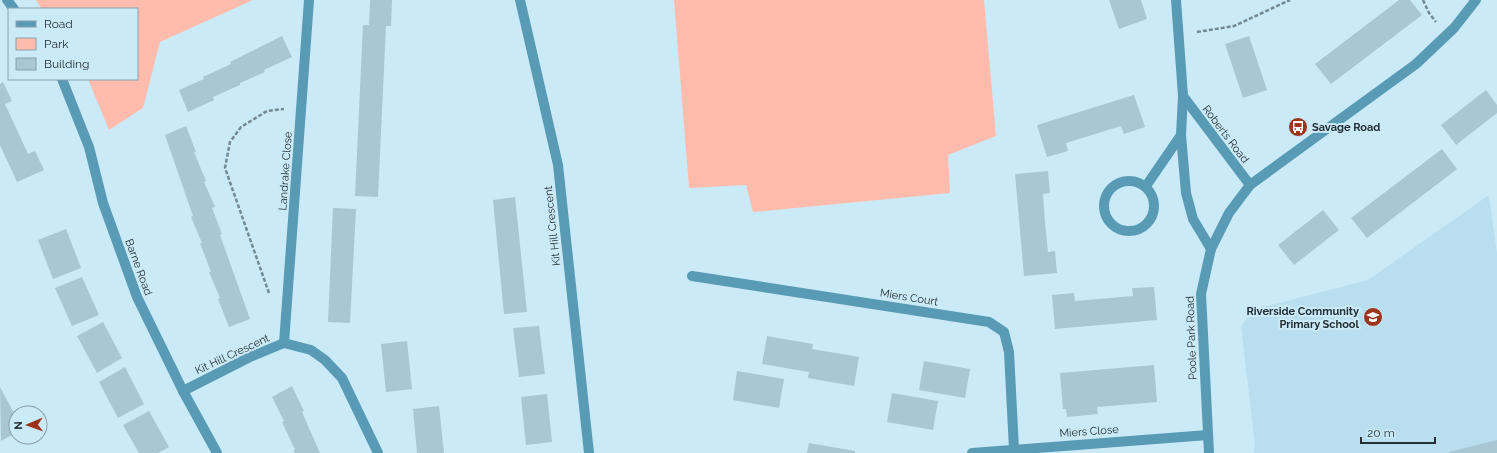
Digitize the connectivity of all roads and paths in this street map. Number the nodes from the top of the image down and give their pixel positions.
1 (7, 0) edge
2 (309, 0) edge
3 (520, 0) edge
4 (1176, 0) edge
5 (1290, 0) edge
6 (1424, 0) edge
7 (1476, 0) edge
8 (13, 8) edge
9 (1178, 34) junction
10 (1446, 35) junction
11 (62, 80) edge
12 (1183, 96) junction
13 (302, 109) junction
14 (1181, 135) junction
15 (1250, 185) junction
16 (1146, 186) junction
17 (1211, 249) junction
18 (692, 276) dead end
19 (286, 318) junction
20 (284, 343) junction
21 (183, 391) junction
22 (1208, 434) junction
23 (1014, 449) junction
24 (217, 453) edge
25 (378, 453) edge
26 (589, 453) edge
27 (972, 453) edge
28 (1209, 453) edge

1 - 8 street
2 - 13 street, Landrake Close
3 - 26 street, Kit Hill Crescent
4 - 9 street
5 - 9 path
6 - 10 path
7 - 10 street
9 - 12 street
10 - 15 street
11 - 21 street, Barne Road
12 - 14 street
12 - 15 street, Roberts Road
13 - 19 street, Landrake Close
13 - 19 path
14 - 16 street
14 - 17 street
15 - 17 street, Poole Park Road
16 - 16 street
17 - 22 street, Poole Park Road
18 - 23 street, Miers Court
19 - 20 street, Landrake Close
20 - 21 street, Kit Hill Crescent
20 - 25 street, Kit Hill Crescent
21 - 24 street, Barne Road
22 - 23 street, Miers Close
22 - 28 street, Poole Park Road
23 - 27 street, Miers Close

